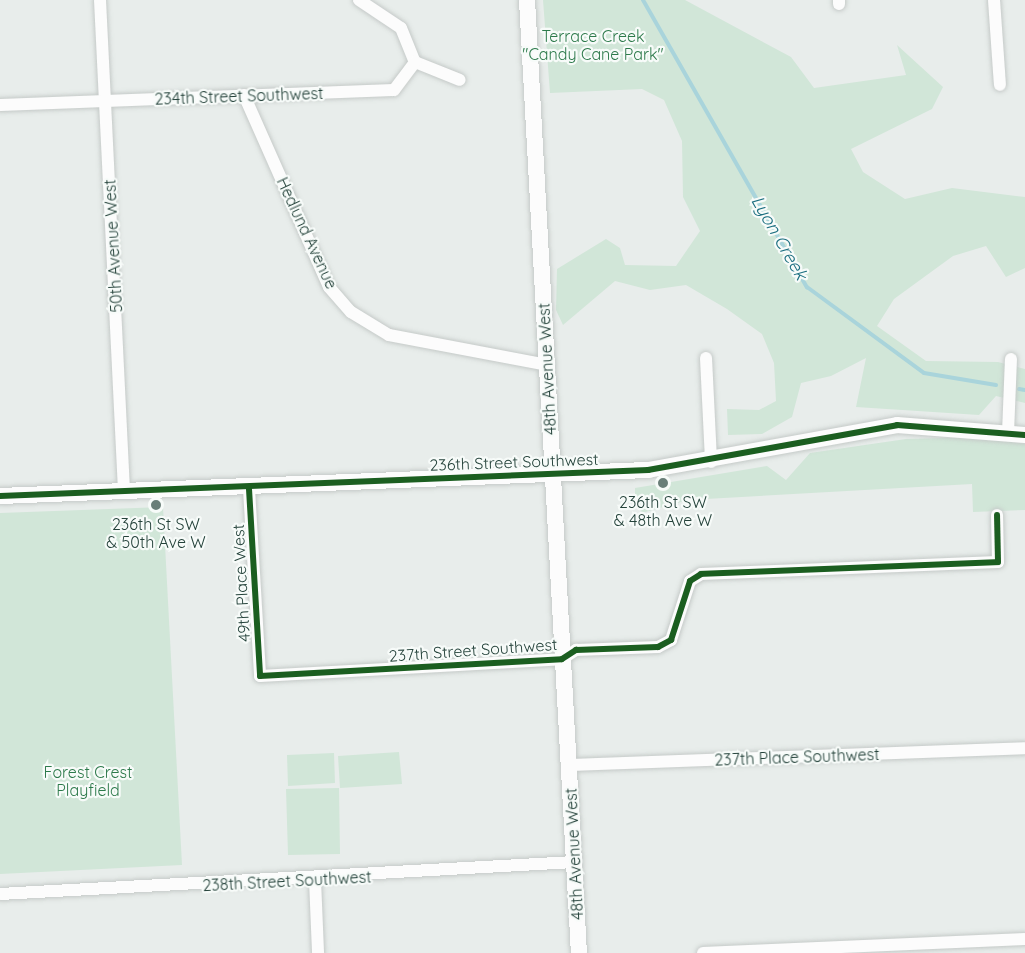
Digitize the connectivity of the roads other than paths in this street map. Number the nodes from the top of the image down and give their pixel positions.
1 (100, 0) edge
2 (359, 0) edge
3 (527, 0) edge
4 (994, 0) edge
5 (415, 62) junction
6 (460, 80) dead end
7 (1000, 84) dead end
8 (244, 95) junction
9 (106, 102) junction
10 (0, 105) edge
11 (706, 358) dead end
12 (1011, 359) dead end
13 (548, 365) junction
14 (1008, 433) junction
15 (1025, 435) edge
16 (711, 462) junction
17 (552, 475) junction
18 (249, 489) junction
19 (124, 492) junction
20 (0, 496) edge
21 (997, 515) dead end
22 (562, 659) junction
23 (260, 676) joint
24 (1025, 748) edge
25 (570, 765) junction
26 (574, 862) junction
27 (315, 880) junction
28 (0, 894) edge
29 (1025, 939) edge
30 (971, 947) edge
31 (318, 953) edge
32 (579, 953) edge
33 (703, 953) edge

1 - 9 street, 50th Avenue West
2 - 5 street
3 - 13 main road, 48th Avenue West
4 - 7 street
5 - 6 street
5 - 8 street, 234th Street Southwest
8 - 9 street, 234th Street Southwest
8 - 13 street, Hedlund Avenue
9 - 10 street, 234th Street Southwest
9 - 19 street, 50th Avenue West
11 - 16 street
12 - 14 street
13 - 17 main road, 48th Avenue West
14 - 15 main road, 236th Street Southwest
14 - 16 main road, 236th Street Southwest
16 - 17 main road, 236th Street Southwest
17 - 18 main road, 236th Street Southwest
17 - 22 main road, 48th Avenue West
18 - 19 main road, 236th Street Southwest
18 - 23 street, 49th Place West
19 - 20 main road, 236th Street Southwest
21 - 22 street, 237th Street Southwest
22 - 23 street, 237th Street Southwest
22 - 25 main road, 48th Avenue West
24 - 25 street, 237th Place Southwest
25 - 26 main road, 48th Avenue West
26 - 27 street, 238th Street Southwest
26 - 32 main road, 48th Avenue West
27 - 28 street, 238th Street Southwest
27 - 31 street
29 - 30 street
30 - 33 street

